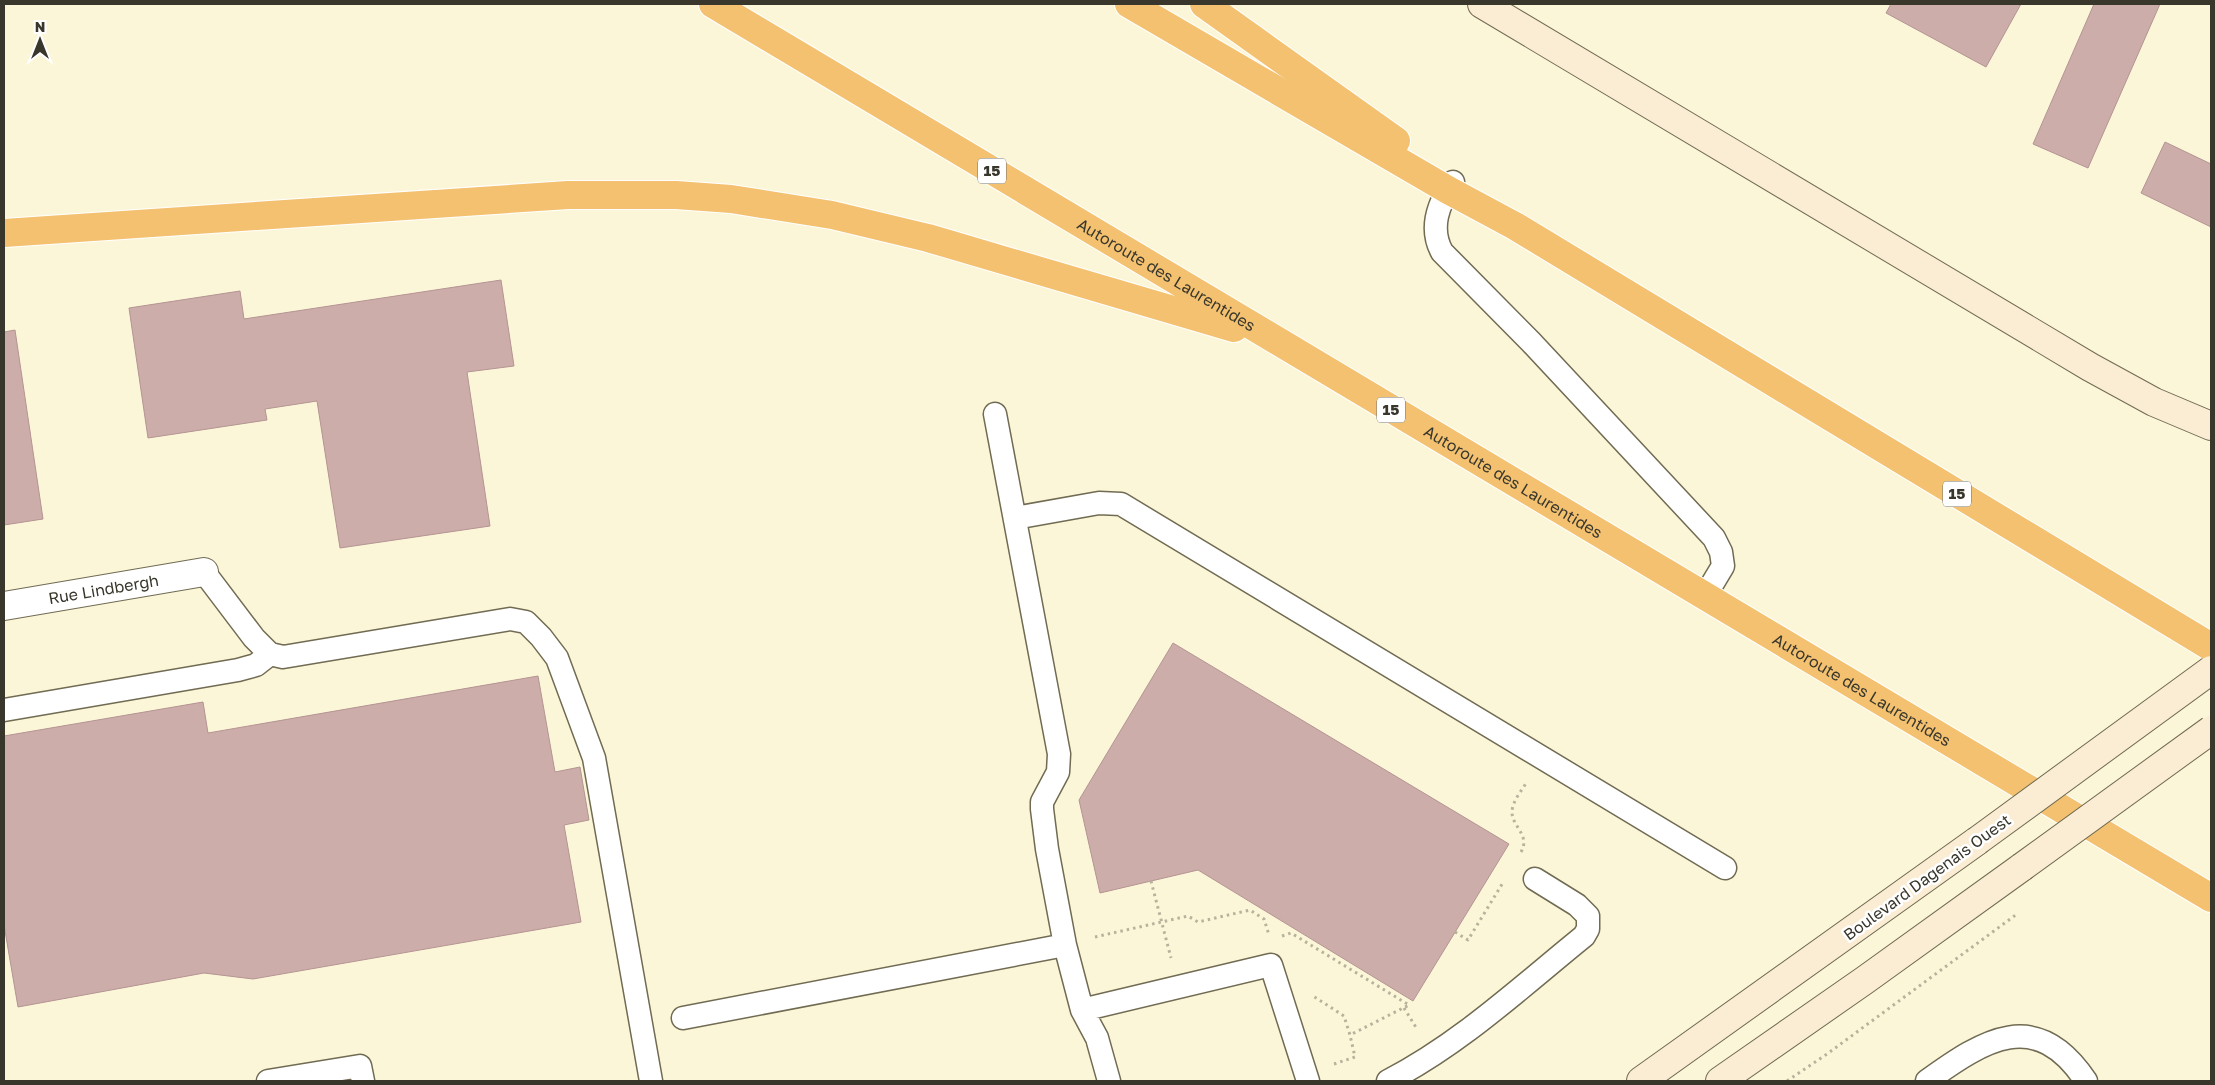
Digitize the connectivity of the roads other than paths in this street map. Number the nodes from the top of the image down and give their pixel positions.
1 (713, 4) edge
2 (1129, 4) edge
3 (1204, 4) edge
4 (1482, 4) edge
5 (1450, 186) junction
6 (4, 232) edge
7 (1271, 338) junction
8 (995, 414) dead end
9 (2211, 426) edge
10 (1015, 518) junction
11 (204, 572) joint
12 (1705, 596) junction
13 (4, 606) edge
14 (2211, 647) edge
15 (270, 654) junction
16 (2211, 670) edge
17 (4, 710) edge
18 (2211, 730) edge
19 (1725, 868) dead end
20 (1535, 879) dead end
21 (2211, 898) edge
22 (1076, 942) junction
23 (1082, 1010) junction
24 (683, 1018) dead end
25 (268, 1081) edge
26 (362, 1081) edge
27 (651, 1081) edge
28 (1109, 1081) edge
29 (1308, 1081) edge
30 (1388, 1081) edge
31 (1641, 1081) edge
32 (1720, 1081) edge
33 (1927, 1081) edge
34 (2086, 1081) edge

1 - 7 highway, Autoroute des Laurentides / 15
2 - 5 highway
3 - 5 highway
4 - 9 main road
5 - 12 lane
5 - 14 highway, 15
6 - 7 highway
7 - 12 highway, Autoroute des Laurentides / 15
8 - 10 lane
10 - 19 lane
10 - 22 lane
11 - 13 street, Rue Lindbergh
11 - 15 lane
12 - 21 highway, Autoroute des Laurentides / 15
15 - 17 lane
15 - 27 lane
16 - 31 main road, Boulevard Dagenais Ouest, bridge
18 - 32 main road, bridge
20 - 30 lane
22 - 23 lane
22 - 24 lane
23 - 28 lane
23 - 29 lane
25 - 26 lane
33 - 34 lane

